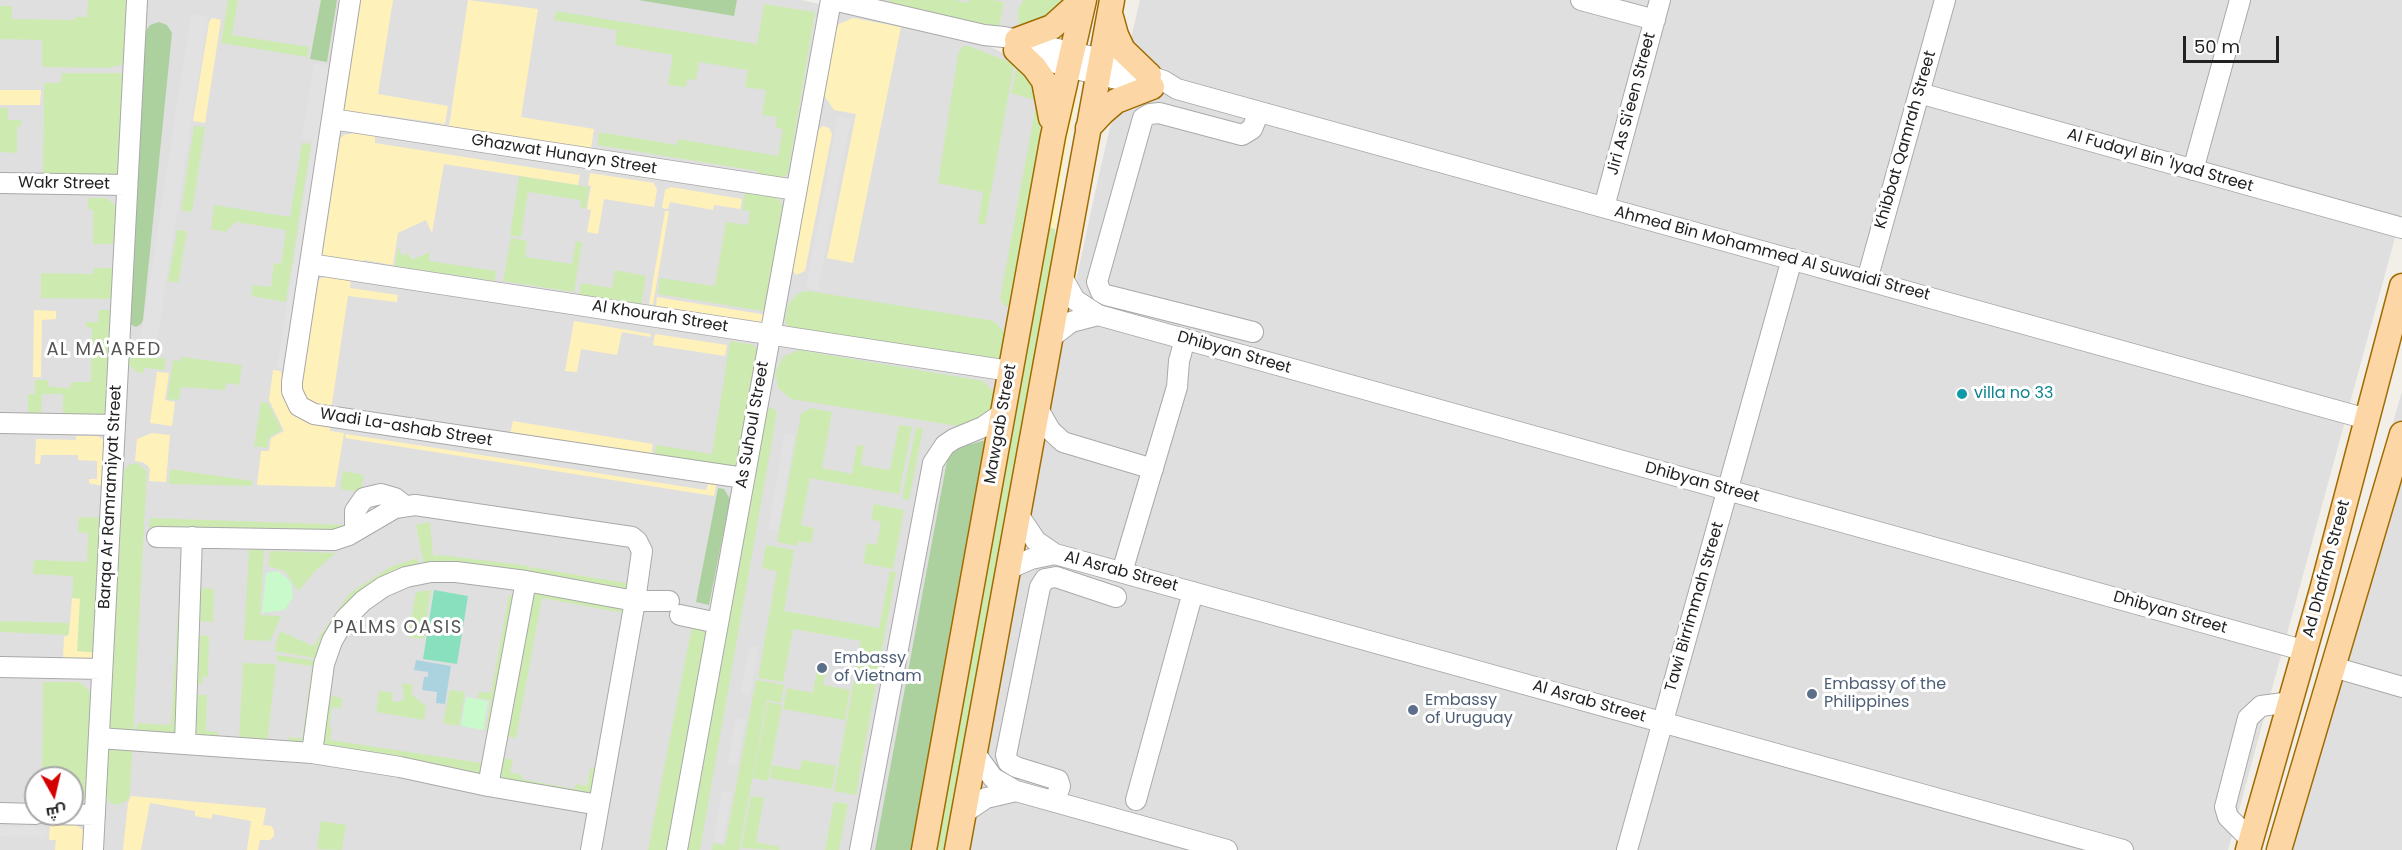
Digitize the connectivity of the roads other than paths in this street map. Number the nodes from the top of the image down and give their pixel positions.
1 (137, 0) edge
2 (350, 0) edge
3 (832, 0) edge
4 (1083, 0) edge
5 (1581, 0) edge
6 (1660, 0) edge
7 (1945, 0) edge
8 (2240, 0) edge
9 (1111, 6) edge
10 (1655, 20) junction
11 (1017, 45) junction
12 (1070, 60) junction
13 (1100, 67) junction
14 (1150, 81) junction
15 (1919, 93) junction
16 (1259, 111) junction
17 (332, 119) junction
18 (1088, 128) junction
19 (1053, 136) junction
20 (2193, 170) junction
21 (0, 183) edge
22 (127, 185) junction
23 (796, 190) junction
24 (1604, 207) junction
25 (2402, 228) edge
26 (1792, 260) junction
27 (310, 264) junction
28 (1061, 274) junction
29 (1867, 280) junction
30 (2402, 286) edge
31 (1098, 315) junction
32 (1200, 319) junction
33 (1253, 332) dead end
34 (770, 334) junction
35 (1049, 339) junction
36 (1189, 340) junction
37 (1011, 371) junction
38 (1037, 407) junction
39 (1003, 413) junction
40 (2367, 419) junction
41 (0, 423) edge
42 (115, 425) junction
43 (2402, 434) edge
44 (1063, 442) junction
45 (1027, 461) junction
46 (1153, 469) junction
47 (744, 478) junction
48 (1728, 490) junction
49 (1018, 514) junction
50 (157, 537) dead end
51 (192, 537) junction
52 (1055, 554) junction
53 (1100, 566) junction
54 (1008, 570) junction
55 (1122, 572) junction
56 (526, 581) junction
57 (1093, 589) junction
58 (1193, 592) junction
59 (1116, 597) dead end
60 (634, 601) junction
61 (719, 616) junction
62 (2306, 651) junction
63 (2333, 666) junction
64 (0, 668) edge
65 (102, 669) junction
66 (2402, 687) edge
67 (2291, 702) junction
68 (1663, 722) junction
69 (99, 738) junction
70 (185, 743) junction
71 (312, 753) junction
72 (975, 753) junction
73 (2274, 761) junction
74 (2301, 776) junction
75 (488, 786) junction
76 (1016, 791) junction
77 (1136, 800) dead end
78 (1054, 802) junction
79 (600, 805) junction
80 (2261, 809) junction
81 (0, 813) edge
82 (964, 813) junction
83 (24, 814) edge
84 (84, 815) edge
85 (95, 815) junction
86 (2289, 816) junction
87 (2250, 845) edge
88 (93, 850) edge
89 (591, 850) edge
90 (677, 850) edge
91 (860, 850) edge
92 (924, 850) edge
93 (957, 850) edge
94 (1227, 850) edge
95 (1627, 850) edge
96 (2123, 850) edge
97 (2279, 850) edge

1 - 22 street, Barqa Ar Ramramiyat Street
2 - 17 street, Wadi La-ashab Street
3 - 11 street, Ahmed Bin Mohammed Al Suwaidi Street
3 - 23 street, As Suhoul Street
4 - 11 main road
4 - 12 main road, Mawgab Street
5 - 10 street
6 - 10 street, Jiri As Si'een Street
7 - 15 street, Khibbat Qamrah Street
8 - 20 street
9 - 13 main road, Mawgab Street
9 - 14 main road
10 - 24 street, Jiri As Si'een Street
11 - 12 street, Ahmed Bin Mohammed Al Suwaidi Street
11 - 19 main road
12 - 13 street, Ahmed Bin Mohammed Al Suwaidi Street
12 - 19 main road, Mawgab Street
13 - 14 street, Ahmed Bin Mohammed Al Suwaidi Street
13 - 18 main road, Mawgab Street
14 - 16 street, Ahmed Bin Mohammed Al Suwaidi Street
14 - 18 main road
15 - 20 street, Al Fudayl Bin 'Iyad Street
15 - 29 street, Khibbat Qamrah Street
16 - 24 street, Ahmed Bin Mohammed Al Suwaidi Street
16 - 32 street
17 - 23 street, Ghazwat Hunayn Street
17 - 27 street, Wadi La-ashab Street
18 - 28 main road, Mawgab Street
19 - 37 main road, Mawgab Street
20 - 25 street, Al Fudayl Bin 'Iyad Street
21 - 22 street, Wakr Street
22 - 42 street, Barqa Ar Ramramiyat Street
23 - 34 street, As Suhoul Street
24 - 26 street, Ahmed Bin Mohammed Al Suwaidi Street
26 - 29 street, Ahmed Bin Mohammed Al Suwaidi Street
26 - 48 street, Tawi Birrimmah Street
27 - 34 street, Al Khourah Street
27 - 47 street, Wadi La-ashab Street
28 - 31 street, Dhibyan Street
28 - 35 main road, Mawgab Street
29 - 40 street, Ahmed Bin Mohammed Al Suwaidi Street
30 - 40 main road, Ad Dhafrah Street
31 - 35 street
31 - 36 street, Dhibyan Street
32 - 33 street
32 - 36 street
34 - 37 street, Al Khourah Street
34 - 47 street, As Suhoul Street
35 - 38 main road, Mawgab Street
36 - 46 street
36 - 48 street, Dhibyan Street
37 - 39 main road, Mawgab Street
38 - 44 street
38 - 45 main road, Mawgab Street
39 - 91 street
39 - 92 main road, Mawgab Street
40 - 62 main road, Ad Dhafrah Street
41 - 42 street
42 - 65 street, Barqa Ar Ramramiyat Street
43 - 63 main road, Ad Dhafrah Street
44 - 45 street
44 - 46 street
45 - 49 main road, Mawgab Street
46 - 55 street
47 - 61 street, As Suhoul Street
48 - 62 street, Dhibyan Street
48 - 68 street, Tawi Birrimmah Street
49 - 52 street, Al Asrab Street
49 - 54 main road, Mawgab Street
50 - 51 street
51 - 60 street
51 - 70 street
52 - 53 street, Al Asrab Street
52 - 54 street, Al Asrab Street
53 - 55 street, Al Asrab Street
53 - 57 street
54 - 72 main road, Mawgab Street
55 - 58 street, Al Asrab Street
56 - 60 street
56 - 71 street
56 - 75 street
57 - 59 street
57 - 78 street
58 - 68 street, Al Asrab Street
58 - 77 street
60 - 61 street
60 - 79 street
61 - 90 street, As Suhoul Street
62 - 67 main road, Ad Dhafrah Street
63 - 66 street
63 - 74 main road, Ad Dhafrah Street
64 - 65 street
65 - 69 street, Barqa Ar Ramramiyat Street
67 - 73 main road, Ad Dhafrah Street
67 - 87 street
68 - 95 street, Tawi Birrimmah Street
68 - 96 street, Al Asrab Street
69 - 70 street
69 - 85 street, Barqa Ar Ramramiyat Street
70 - 71 street
71 - 75 street
72 - 76 street
72 - 82 main road, Mawgab Street
73 - 74 main road
73 - 80 main road, Ad Dhafrah Street
74 - 86 main road, Ad Dhafrah Street
75 - 79 street
76 - 78 street
76 - 82 street
78 - 94 street
79 - 89 street
80 - 86 main road
80 - 87 main road, Ad Dhafrah Street
81 - 83 street
82 - 93 main road, Mawgab Street
84 - 85 street
85 - 88 street, Barqa Ar Ramramiyat Street
86 - 97 main road, Ad Dhafrah Street

